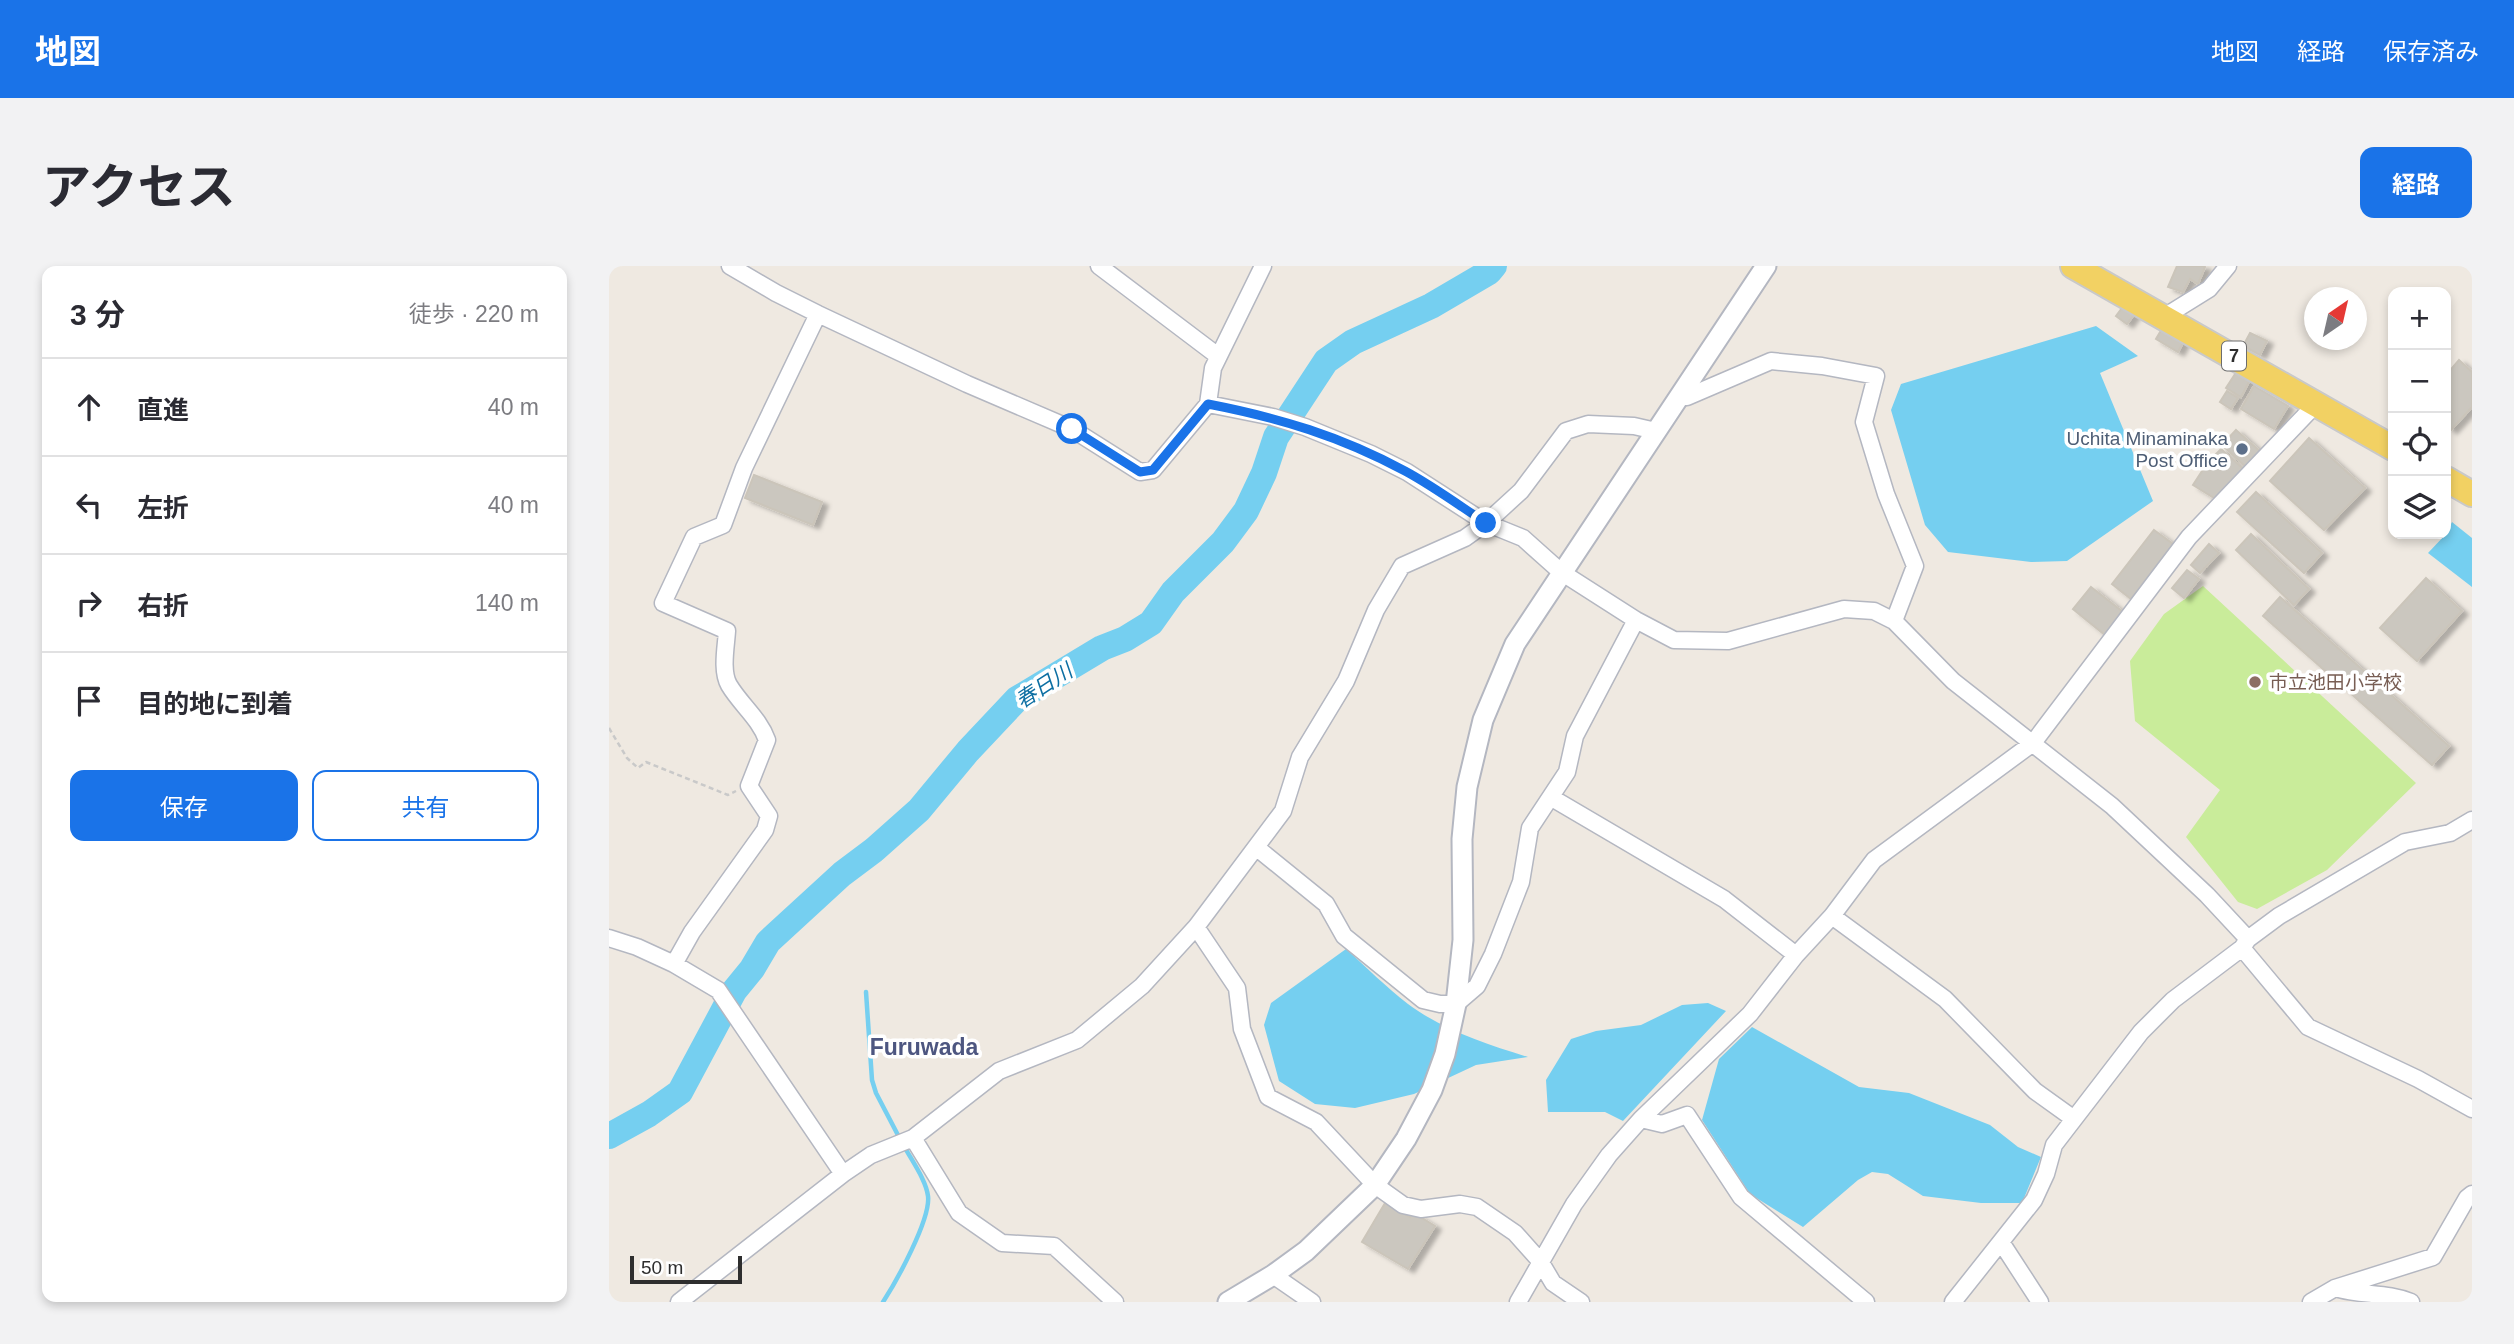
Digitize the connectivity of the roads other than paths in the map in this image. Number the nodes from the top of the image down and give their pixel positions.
1 (1099, 266) edge
2 (1263, 266) edge
3 (1766, 266) edge
4 (2073, 266) edge
5 (2228, 266) edge
6 (741, 269) edge
7 (818, 314) junction
8 (2164, 317) junction
9 (1219, 356) junction
10 (1680, 397) junction
11 (2317, 403) junction
12 (1208, 404) junction
13 (1656, 431) junction
14 (2388, 445) edge
15 (2451, 482) edge
16 (2472, 494) edge
17 (1486, 523) junction
18 (1561, 572) junction
19 (1636, 621) junction
20 (1893, 621) junction
21 (2033, 743) junction
22 (1552, 798) junction
23 (2472, 820) edge
24 (1257, 848) junction
25 (1832, 916) junction
26 (1196, 927) junction
27 (609, 938) edge
28 (2245, 943) junction
29 (1796, 955) junction
30 (674, 964) junction
31 (1456, 1004) junction
32 (2472, 1109) edge
33 (1641, 1119) junction
34 (2074, 1119) junction
35 (913, 1138) junction
36 (843, 1174) junction
37 (1375, 1185) junction
38 (2472, 1194) edge
39 (2001, 1242) junction
40 (1540, 1261) junction
41 (1273, 1275) junction
42 (2335, 1288) junction
43 (679, 1302) edge
44 (1115, 1302) edge
45 (1227, 1302) edge
46 (1312, 1302) edge
47 (1518, 1302) edge
48 (1581, 1302) edge
49 (1866, 1302) edge
50 (1953, 1302) edge
51 (2040, 1302) edge
52 (2311, 1302) edge
53 (2411, 1302) edge

1 - 9 street
2 - 9 street
3 - 10 street
4 - 8 main road, 7
5 - 8 street
6 - 7 street
7 - 12 street
7 - 30 street
8 - 11 main road, 7
9 - 12 street
10 - 13 street
10 - 20 street
11 - 14 main road, 7
11 - 21 street
12 - 17 street
13 - 17 street
13 - 18 street
15 - 16 main road
17 - 18 street
17 - 24 street
18 - 19 street
18 - 31 street
19 - 20 street
19 - 22 street
20 - 21 street
21 - 25 street
21 - 28 street
22 - 29 street
22 - 31 street
23 - 28 street
24 - 26 street
24 - 31 street
25 - 29 street
25 - 34 street
26 - 35 street
26 - 37 street
27 - 30 street
28 - 32 street
28 - 34 street
29 - 33 street
30 - 36 street
31 - 37 street
33 - 40 street
33 - 49 street
34 - 39 street
35 - 36 street
35 - 44 street
36 - 43 street
37 - 40 street
37 - 41 street
38 - 42 street
39 - 50 street
39 - 51 street
40 - 47 street
40 - 48 street
41 - 45 street
41 - 46 street
42 - 52 street
42 - 53 street

